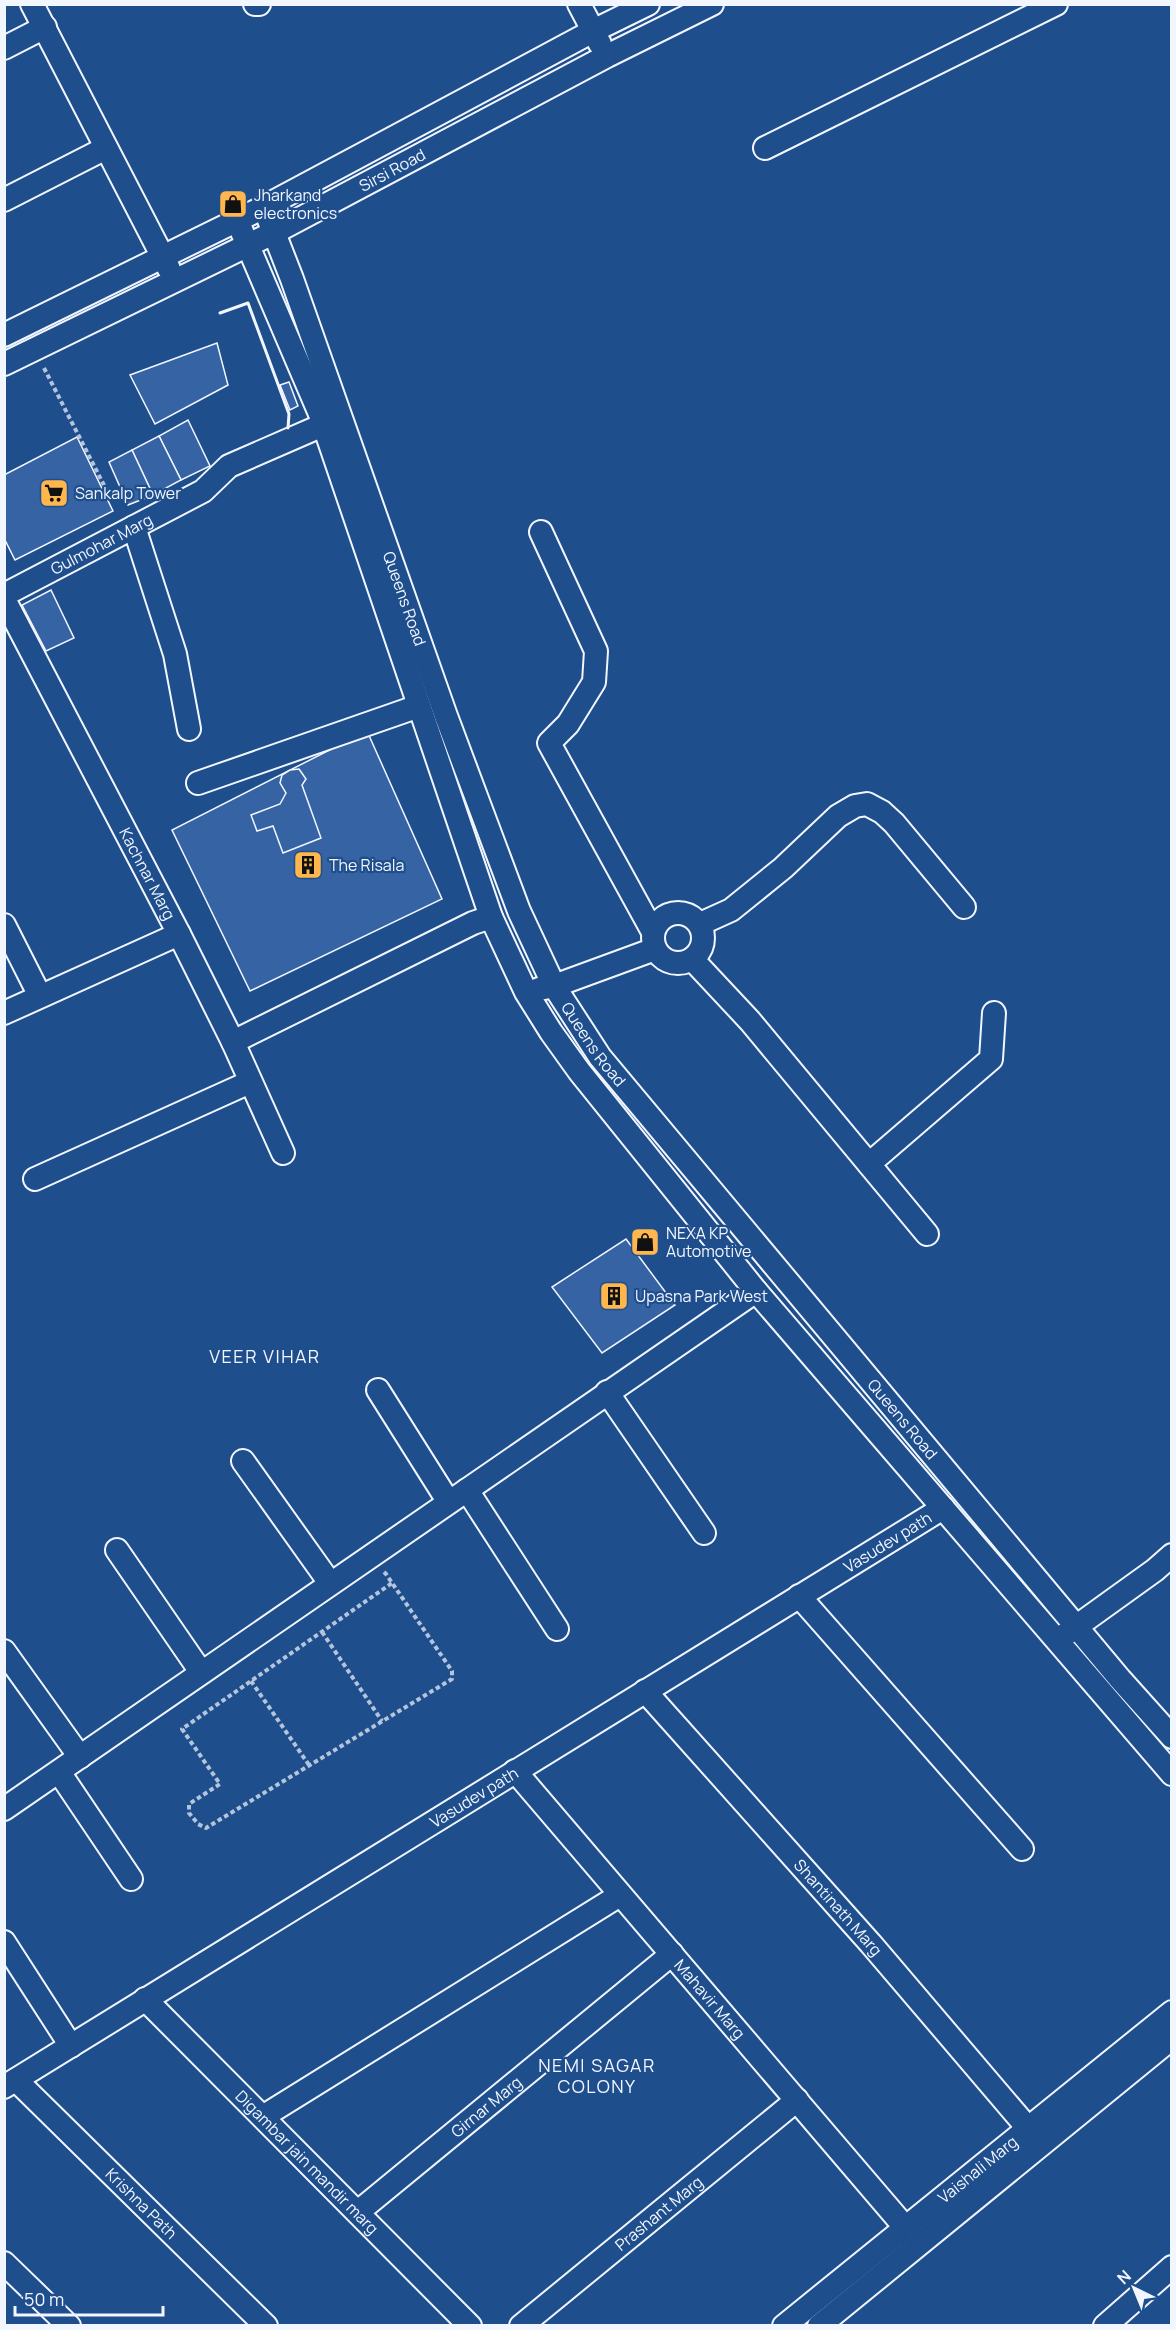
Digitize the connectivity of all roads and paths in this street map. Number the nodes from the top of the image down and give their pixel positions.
1 (33, 4) edge
2 (579, 4) edge
3 (648, 4) edge
4 (712, 4) edge
5 (1056, 4) edge
6 (45, 27) junction
7 (593, 31) junction
8 (4, 48) edge
9 (607, 56) junction
10 (106, 148) junction
11 (765, 148) dead end
12 (4, 200) edge
13 (264, 207) junction
14 (237, 220) junction
15 (274, 232) junction
16 (248, 246) junction
17 (163, 257) junction
18 (175, 281) junction
19 (4, 335) edge
20 (34, 349) junction
21 (4, 364) edge
22 (323, 425) junction
23 (109, 495) dead end
24 (134, 527) junction
25 (541, 532) dead end
26 (4, 594) edge
27 (4, 599) edge
28 (419, 706) junction
29 (189, 729) dead end
30 (198, 783) dead end
31 (964, 907) dead end
32 (491, 917) junction
33 (700, 924) junction
34 (4, 925) edge
35 (179, 934) junction
36 (654, 941) junction
37 (692, 959) junction
38 (554, 986) junction
39 (526, 992) junction
40 (40, 996) junction
41 (4, 1013) edge
42 (994, 1013) dead end
43 (233, 1042) junction
44 (250, 1082) junction
45 (283, 1153) dead end
46 (869, 1164) junction
47 (35, 1179) dead end
48 (927, 1234) dead end
49 (756, 1291) junction
50 (378, 1390) dead end
51 (607, 1392) junction
52 (243, 1461) dead end
53 (458, 1496) junction
54 (943, 1508) junction
55 (704, 1533) dead end
56 (117, 1550) dead end
57 (371, 1555) junction
58 (1172, 1555) edge
59 (330, 1583) junction
60 (392, 1583) junction
61 (799, 1596) junction
62 (1076, 1626) junction
63 (557, 1629) dead end
64 (322, 1632) junction
65 (1057, 1640) junction
66 (4, 1651) edge
67 (201, 1672) junction
68 (251, 1681) junction
69 (645, 1690) junction
70 (382, 1721) junction
71 (1172, 1737) edge
72 (80, 1757) junction
73 (309, 1765) junction
74 (515, 1771) junction
75 (58, 1772) junction
76 (1172, 1774) edge
77 (4, 1809) edge
78 (1022, 1850) dead end
79 (131, 1880) dead end
80 (620, 1895) junction
81 (4, 1942) edge
82 (672, 1954) junction
83 (145, 1999) junction
84 (1172, 2012) edge
85 (1172, 2038) edge
86 (71, 2046) junction
87 (10, 2084) edge
88 (797, 2100) junction
89 (264, 2116) junction
90 (1027, 2127) junction
91 (358, 2212) junction
92 (904, 2226) junction
93 (4, 2263) edge
94 (1172, 2267) edge
95 (790, 2324) edge
96 (69, 2325) edge
97 (266, 2325) edge
98 (470, 2325) edge
99 (521, 2325) edge
100 (819, 2325) edge
101 (1105, 2325) edge

1 - 6 street
2 - 7 street
3 - 7 street, Sirsi Road
4 - 9 street, Sirsi Road
5 - 11 street
6 - 8 street
6 - 10 street
7 - 9 street
7 - 13 street, Sirsi Road
9 - 15 street, Sirsi Road
10 - 12 street
10 - 17 street
13 - 14 street, Sirsi Road
13 - 15 street, Queens Road
14 - 16 street, Queens Road
14 - 17 street, Sirsi Road
15 - 16 street, Sirsi Road
15 - 38 street, Queens Road
16 - 18 street, Sirsi Road
16 - 22 street, Queens Road
17 - 18 street
17 - 19 street, Sirsi Road
18 - 20 street, Sirsi Road
20 - 21 street, Sirsi Road
20 - 23 path
22 - 24 street, Gulmohar Marg
22 - 28 street, Queens Road
24 - 26 street, Gulmohar Marg
24 - 29 street
25 - 36 street
27 - 35 street, Kachnar Marg
28 - 30 street
28 - 32 street, Queens Road
31 - 33 street
32 - 39 street, Queens Road
32 - 43 street
33 - 36 street
33 - 37 street
34 - 40 street
35 - 40 street
35 - 43 street, Kachnar Marg
36 - 37 street
36 - 38 street
37 - 46 street
38 - 39 street
38 - 62 street, Queens Road
39 - 49 street, Queens Road
40 - 41 street
42 - 46 street
43 - 44 street, Kachnar Marg
44 - 45 street, Kachnar Marg
44 - 47 street
46 - 48 street
49 - 51 street
49 - 54 street, Queens Road
50 - 53 street
51 - 53 street
51 - 55 street
52 - 59 street
53 - 57 street
53 - 63 street
54 - 61 street, Vasudev path
54 - 65 street, Queens Road
56 - 67 street
57 - 59 street
57 - 60 path
58 - 62 street
59 - 67 street
60 - 64 path
60 - 70 path
61 - 69 street, Vasudev path
61 - 78 street
62 - 65 street
62 - 71 street, Queens Road
64 - 68 path
64 - 70 path
65 - 76 street, Queens Road
66 - 72 street
67 - 72 street
68 - 73 path
68 - 73 path
69 - 74 street, Vasudev path
69 - 90 street, Shantinath Marg
70 - 73 path
72 - 75 street
74 - 80 street, Mahavir Marg
74 - 83 street, Vasudev path
75 - 77 street
75 - 79 street
80 - 82 street, Mahavir Marg
80 - 89 street
81 - 86 street
82 - 88 street, Mahavir Marg
82 - 91 street, Girnar Marg
83 - 86 street, Vasudev path
83 - 89 street, Digambar jain mandir marg
84 - 90 street, Vaishali Marg
85 - 100 street, Vaishali Marg
86 - 87 street, Vasudev path
87 - 97 street, Krishna Path
88 - 92 street, Mahavir Marg
88 - 99 street, Prashant Marg
89 - 91 street, Digambar jain mandir marg
90 - 92 street, Vaishali Marg
91 - 98 street, Digambar jain mandir marg
92 - 95 street, Vaishali Marg
93 - 96 street
94 - 101 street

